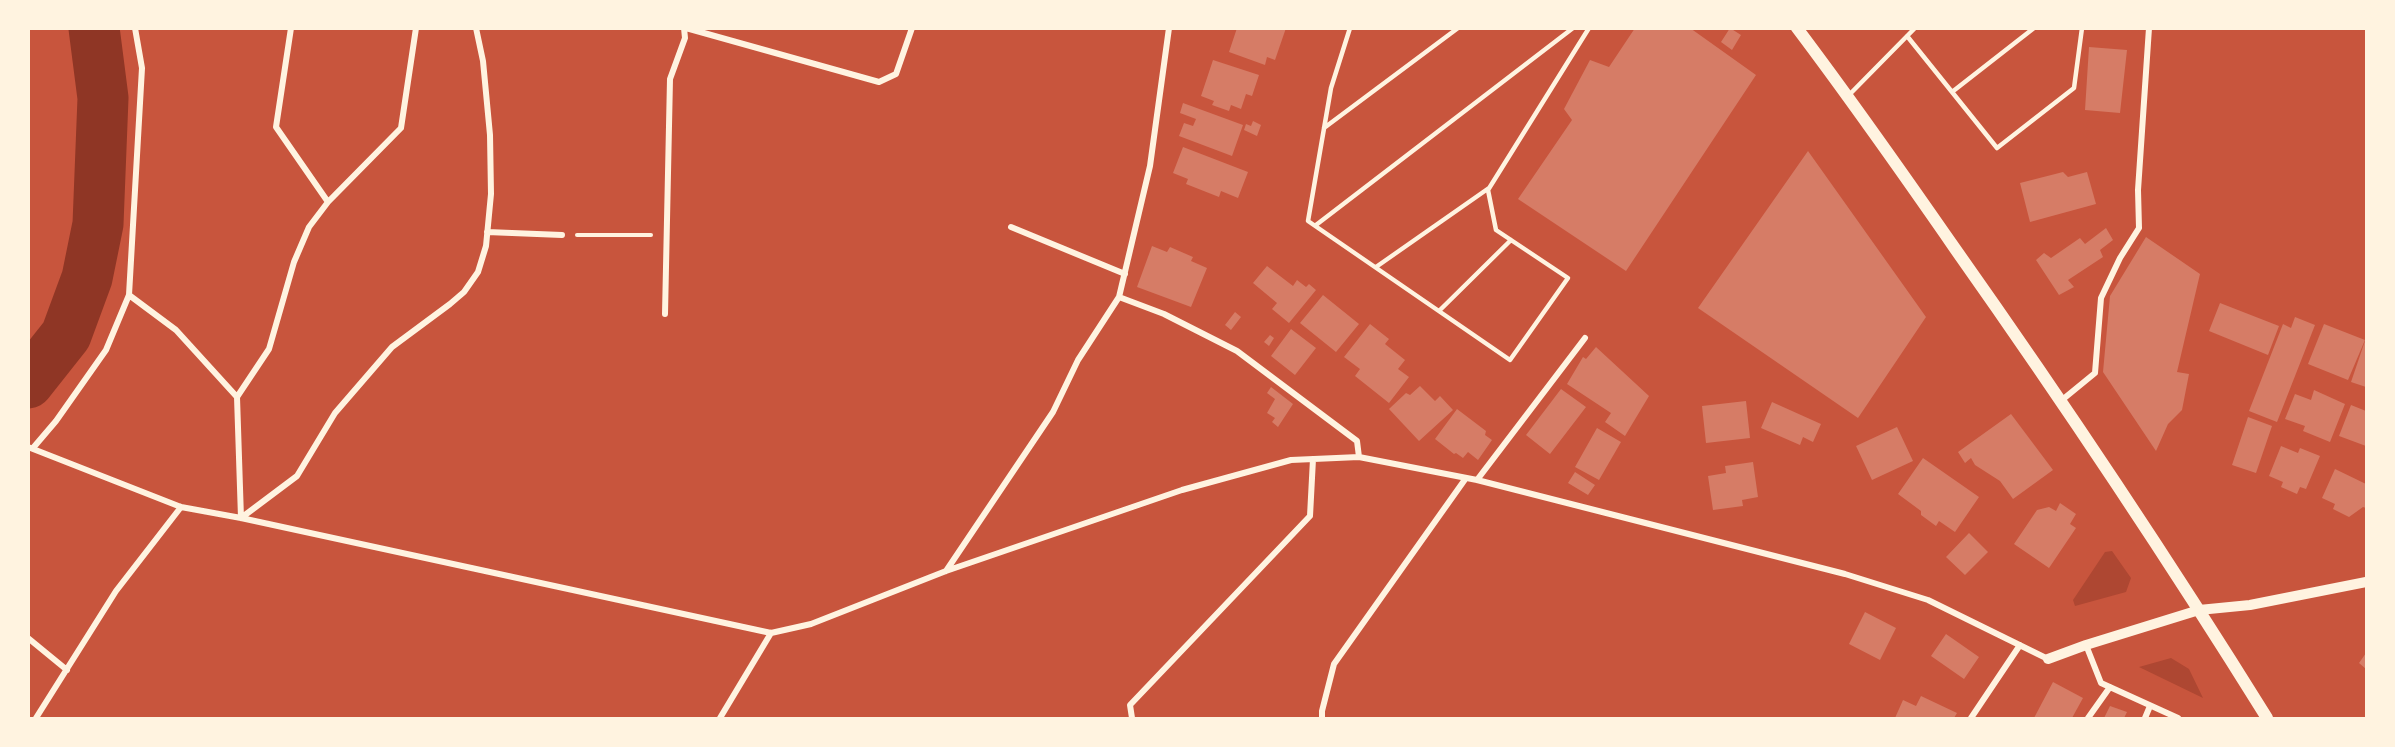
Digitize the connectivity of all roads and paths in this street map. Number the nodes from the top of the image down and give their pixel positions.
1 (135, 28) edge
2 (291, 28) edge
3 (416, 28) edge
4 (476, 28) edge
5 (685, 28) edge
6 (912, 28) edge
7 (1169, 28) edge
8 (1350, 28) edge
9 (1458, 28) edge
10 (1573, 28) edge
11 (1589, 28) edge
12 (1797, 28) edge
13 (1915, 28) edge
14 (2034, 28) edge
15 (2082, 28) edge
16 (2149, 28) edge
17 (1907, 36) junction
18 (1952, 92) junction
19 (1848, 96) junction
20 (1324, 128) junction
21 (1491, 186) junction
22 (328, 202) junction
23 (1316, 225) junction
24 (1011, 227) dead end
25 (488, 232) junction
26 (667, 234) junction
27 (562, 236) joint
28 (1511, 240) junction
29 (1376, 267) junction
30 (1125, 274) junction
31 (129, 295) junction
32 (1119, 297) junction
33 (1439, 311) junction
34 (665, 314) dead end
35 (1585, 338) dead end
36 (237, 396) junction
37 (2062, 400) junction
38 (31, 448) edge
39 (1359, 457) junction
40 (1313, 459) junction
41 (1466, 478) junction
42 (1477, 480) junction
43 (181, 507) junction
44 (241, 518) junction
45 (946, 571) junction
46 (2367, 582) edge
47 (2199, 610) junction
48 (771, 633) junction
49 (28, 638) edge
50 (2020, 645) junction
51 (2086, 645) junction
52 (2048, 659) joint
53 (67, 670) junction
54 (2110, 687) junction
55 (2150, 706) junction
56 (36, 718) edge
57 (720, 718) edge
58 (1132, 718) edge
59 (1322, 718) edge
60 (1971, 718) edge
61 (2088, 718) edge
62 (2145, 718) edge
63 (2178, 718) edge
64 (2268, 718) edge

1 - 31 street
2 - 22 street
3 - 22 street
4 - 25 street
5 - 6 street
5 - 26 street
7 - 30 street
8 - 20 lane
9 - 20 lane
10 - 23 lane
11 - 21 lane
12 - 19 main road
13 - 17 lane
14 - 18 lane
15 - 18 lane
16 - 37 street
17 - 18 lane
17 - 19 lane
19 - 37 main road
20 - 23 lane
21 - 28 lane
21 - 29 lane
22 - 36 street
23 - 29 lane
24 - 30 street
25 - 27 street
25 - 44 street
26 - 27 path
26 - 34 street
28 - 33 lane
28 - 33 lane
29 - 33 lane
30 - 32 street
31 - 36 street
31 - 38 street
32 - 39 street
32 - 45 street
35 - 42 street
36 - 44 street
37 - 47 main road
38 - 43 street
39 - 40 street
39 - 41 street
40 - 45 street
40 - 58 street
41 - 42 street
41 - 59 street
42 - 50 street
43 - 44 street
43 - 53 street
44 - 48 street
45 - 48 street
46 - 47 street
47 - 51 street
47 - 64 main road
48 - 57 street
49 - 53 street
50 - 52 street
50 - 60 street
51 - 52 street
51 - 54 street
53 - 56 street
54 - 55 street
54 - 61 street
55 - 62 street
55 - 63 street

